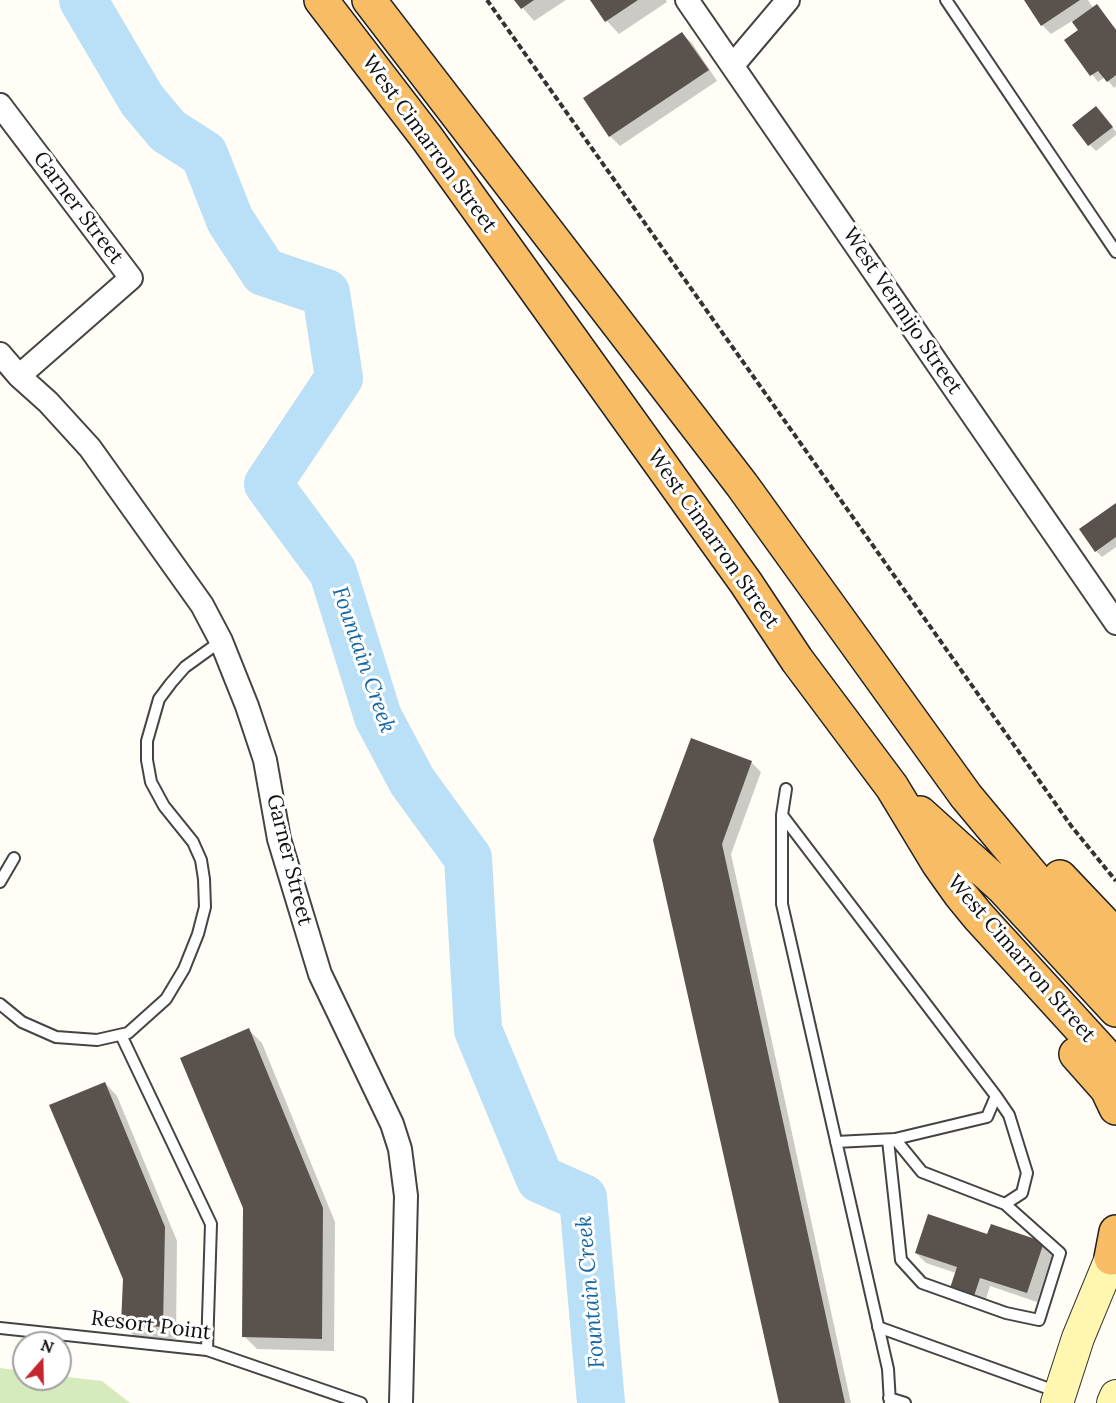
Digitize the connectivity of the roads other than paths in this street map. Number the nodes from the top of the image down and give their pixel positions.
1 (321, 0) edge
2 (369, 0) edge
3 (687, 0) edge
4 (788, 0) edge
5 (946, 0) edge
6 (733, 65) junction
7 (0, 105) edge
8 (1116, 252) edge
9 (0, 354) edge
10 (9, 374) edge
11 (1116, 623) edge
12 (221, 641) junction
13 (892, 787) junction
14 (786, 789) dead end
15 (966, 796) junction
16 (782, 815) junction
17 (14, 858) dead end
18 (0, 882) edge
19 (978, 916) junction
20 (1116, 936) edge
21 (1116, 976) edge
22 (0, 1004) edge
23 (1116, 1010) edge
24 (121, 1035) junction
25 (1116, 1067) edge
26 (996, 1096) junction
27 (1116, 1108) edge
28 (891, 1139) junction
29 (836, 1142) junction
30 (1005, 1203) junction
31 (1114, 1245) edge
32 (878, 1327) junction
33 (0, 1328) edge
34 (207, 1350) junction
35 (1116, 1396) edge
36 (1058, 1398) edge
37 (889, 1400) edge
38 (362, 1403) edge
39 (401, 1403) edge
40 (905, 1403) edge
41 (1113, 1403) edge

1 - 13 highway, West Cimarron Street
2 - 15 highway, West Cimarron Street
3 - 6 street, West Vermijo Street
4 - 6 street
5 - 8 lane
6 - 11 street, West Vermijo Street
7 - 10 street, Garner Street
9 - 10 street
10 - 12 street, Garner Street
12 - 24 lane
12 - 39 street, Garner Street
13 - 19 highway, West Cimarron Street
13 - 23 highway
14 - 16 lane
15 - 20 highway
15 - 21 highway, West Cimarron Street
16 - 26 lane
16 - 29 lane
17 - 18 lane
19 - 25 highway, West Cimarron Street
19 - 27 highway
22 - 24 lane
24 - 34 lane
26 - 28 lane
26 - 30 lane
28 - 29 lane
28 - 30 lane
28 - 30 lane
29 - 32 lane
31 - 36 main road
32 - 36 lane
32 - 37 lane
33 - 34 lane, Resort Point
34 - 38 lane, Resort Point
35 - 41 main road
37 - 40 lane

